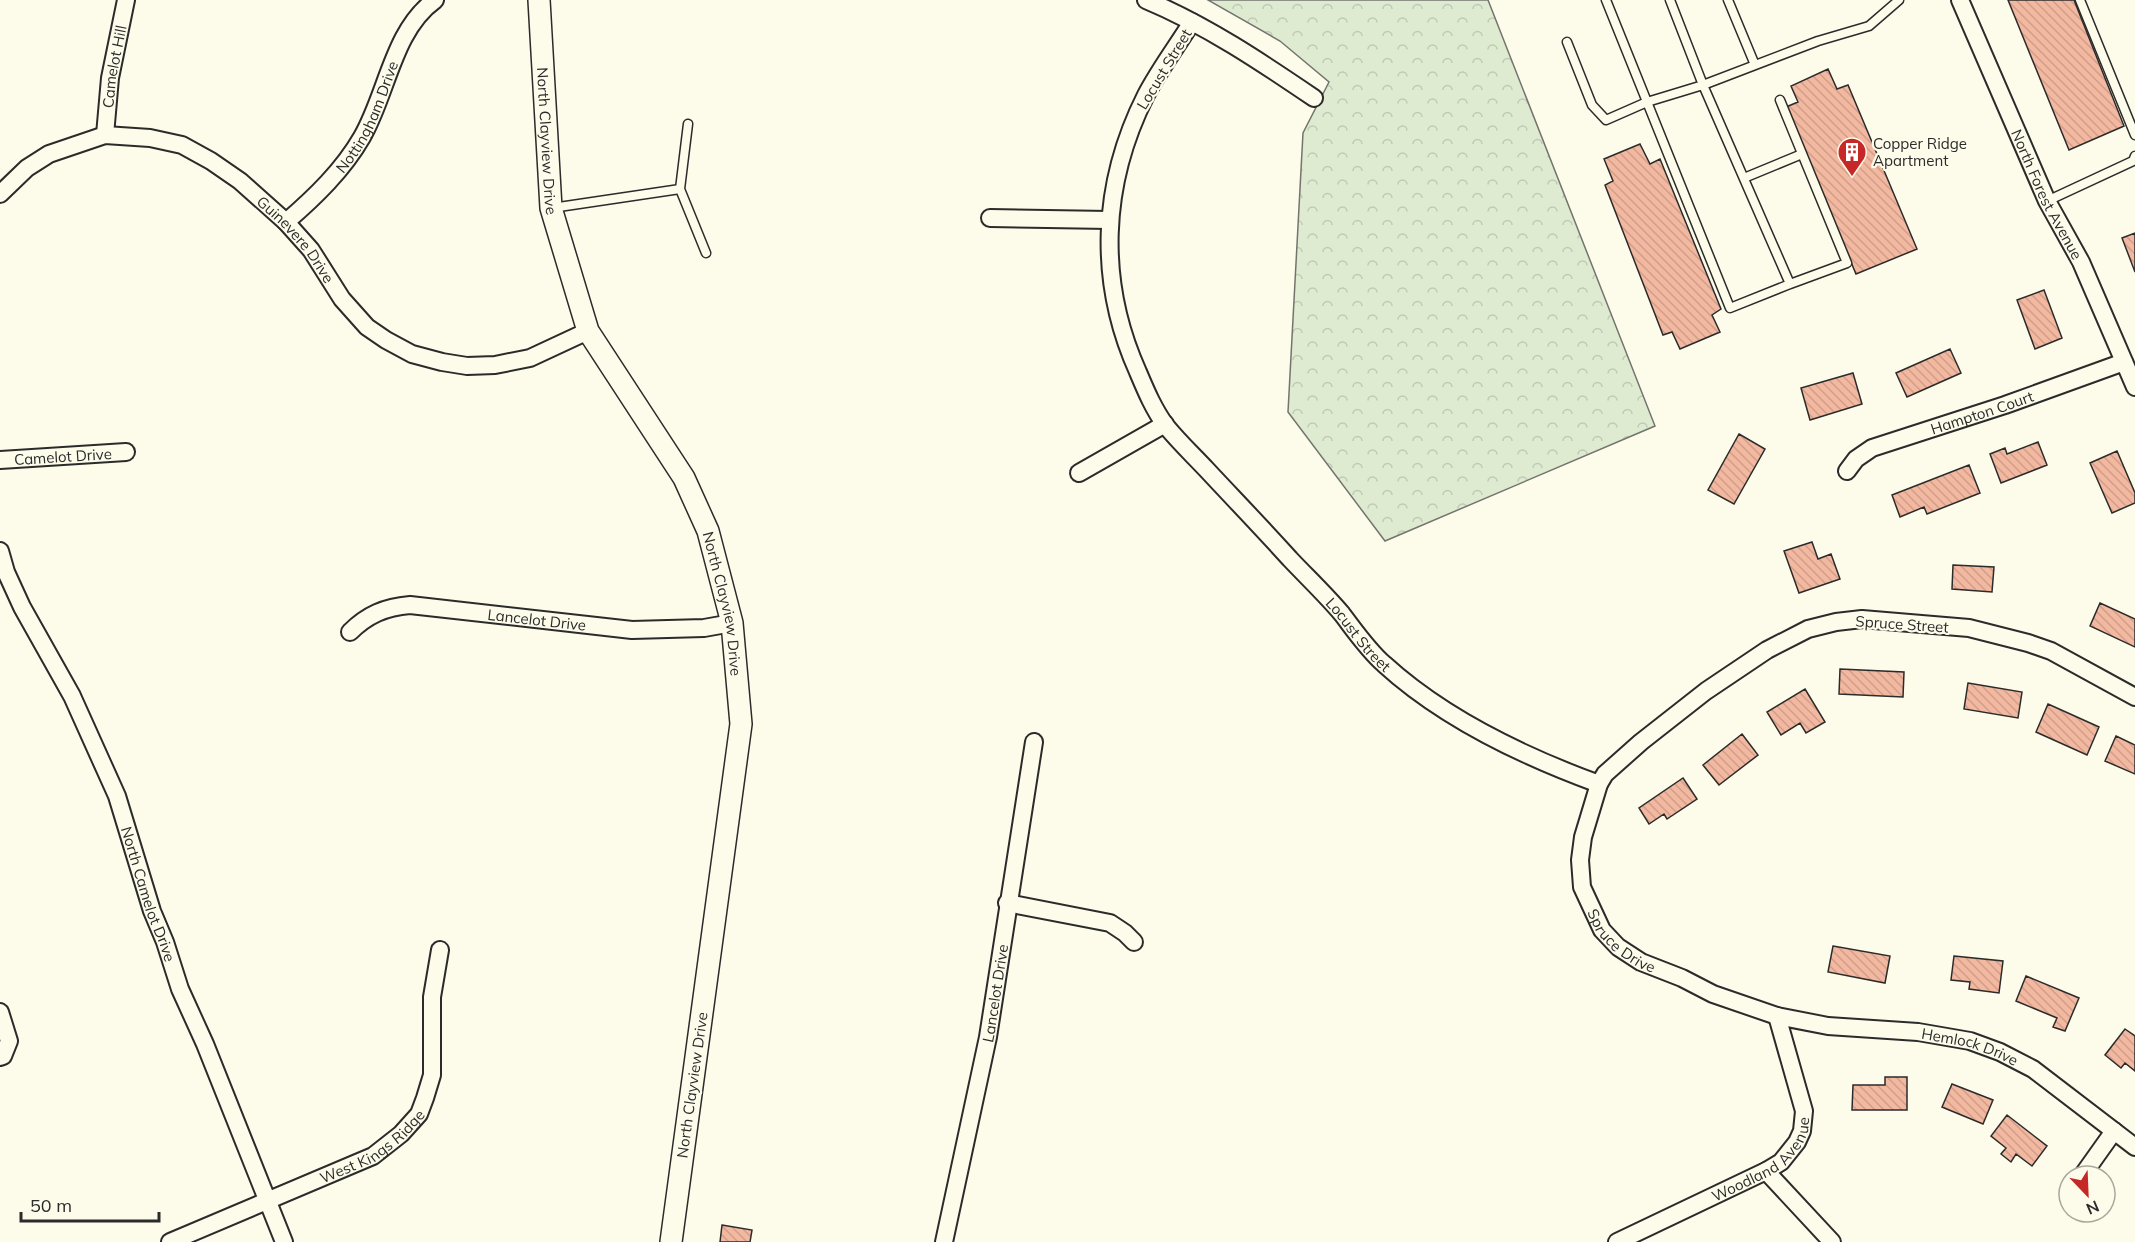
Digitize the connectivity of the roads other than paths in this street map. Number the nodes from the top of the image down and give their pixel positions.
1 (126, 0) edge
2 (435, 0) edge
3 (539, 0) edge
4 (1146, 0) edge
5 (1606, 0) edge
6 (1670, 0) edge
7 (1728, 0) edge
8 (1899, 0) edge
9 (1960, 0) edge
10 (2080, 0) edge
11 (1192, 22) junction
12 (1567, 42) dead end
13 (1755, 65) junction
14 (1703, 84) junction
15 (1314, 98) dead end
16 (1780, 100) dead end
17 (1647, 102) junction
18 (688, 124) dead end
19 (105, 135) junction
20 (2135, 135) edge
21 (1802, 154) junction
22 (2135, 156) edge
23 (1744, 178) junction
24 (680, 189) junction
25 (0, 194) edge
26 (2047, 201) junction
27 (551, 208) junction
28 (990, 218) dead end
29 (1109, 220) junction
30 (286, 222) junction
31 (706, 253) dead end
32 (1790, 284) junction
33 (588, 331) junction
34 (2124, 362) junction
35 (2135, 387) edge
36 (1165, 424) junction
37 (126, 452) dead end
38 (0, 460) edge
39 (1846, 471) dead end
40 (1079, 473) dead end
41 (0, 551) edge
42 (732, 623) junction
43 (350, 632) dead end
44 (2135, 697) edge
45 (1034, 742) dead end
46 (1599, 784) junction
47 (1007, 903) junction
48 (1134, 942) dead end
49 (440, 950) dead end
50 (0, 1012) edge
51 (1777, 1016) junction
52 (0, 1057) edge
53 (2114, 1131) junction
54 (2135, 1147) edge
55 (2091, 1164) edge
56 (1766, 1171) junction
57 (267, 1202) junction
58 (170, 1242) edge
59 (284, 1242) edge
60 (671, 1242) edge
61 (944, 1242) edge
62 (1617, 1242) edge
63 (1832, 1242) edge

1 - 19 street, Camelot Hill
2 - 30 street, Nottingham Drive
3 - 27 street, North Clayview Drive
4 - 11 street
5 - 17 lane
6 - 14 lane
7 - 13 lane
8 - 13 lane
9 - 26 street, North Forest Avenue
10 - 20 lane
11 - 15 street
11 - 29 street, Locust Street
12 - 17 lane
13 - 14 lane
14 - 17 lane
14 - 23 lane
16 - 21 lane
17 - 32 lane
18 - 24 lane
19 - 25 street, Guinevere Drive
19 - 30 street, Guinevere Drive
21 - 23 lane
21 - 32 lane
22 - 26 lane
23 - 32 lane
24 - 27 lane
24 - 31 lane
26 - 34 street, North Forest Avenue
27 - 33 street, North Clayview Drive
28 - 29 street
29 - 36 street, Locust Street
30 - 33 street, Guinevere Drive
33 - 42 street, North Clayview Drive
34 - 35 street, North Forest Avenue
34 - 39 street, Hampton Court
36 - 40 street
36 - 46 street, Locust Street
37 - 38 street, Camelot Drive
41 - 57 street, North Camelot Drive
42 - 43 street, Lancelot Drive
42 - 60 street, North Clayview Drive
44 - 46 street, Spruce Street
45 - 47 street, Lancelot Drive
46 - 51 street, Spruce Drive
47 - 48 street
47 - 61 street, Lancelot Drive
49 - 57 street, West Kings Ridge
50 - 52 street
51 - 53 street, Hemlock Drive
51 - 56 street, Woodland Avenue
53 - 54 street, Hemlock Drive
53 - 55 street
56 - 62 street, Woodland Avenue
56 - 63 street
57 - 58 street, West Kings Ridge
57 - 59 street, North Camelot Drive

